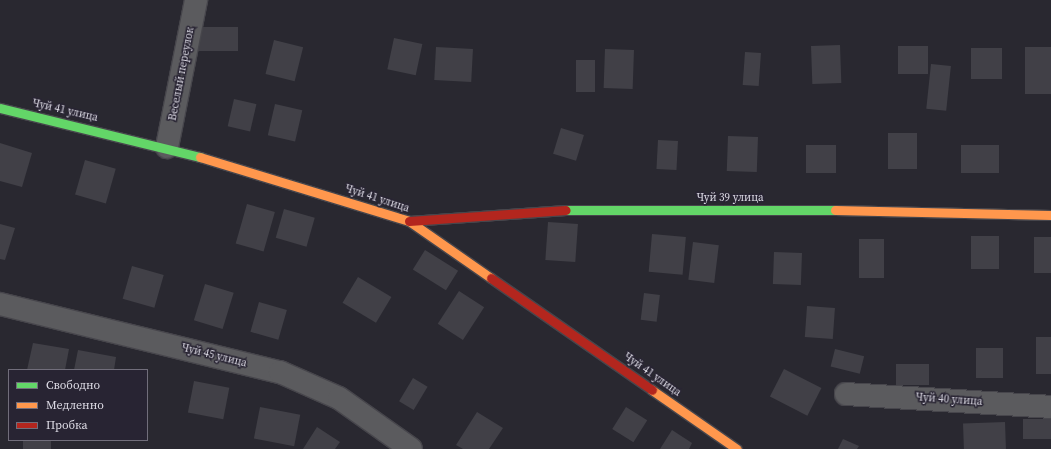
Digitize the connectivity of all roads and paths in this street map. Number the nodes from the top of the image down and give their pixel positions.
1 (196, 0) edge
2 (0, 108) edge
3 (168, 147) junction
4 (1051, 215) edge
5 (409, 221) junction
6 (0, 304) edge
7 (846, 394) dead end
8 (1051, 407) edge
9 (411, 449) edge
10 (737, 449) edge

1 - 3 street, Веселый переулок
2 - 3 street, Чуй 41 улица
3 - 5 street, Чуй 41 улица
4 - 5 street, Чуй 39 улица
5 - 10 street, Чуй 41 улица
6 - 9 street, Чуй 45 улица
7 - 8 street, Чуй 40 улица

